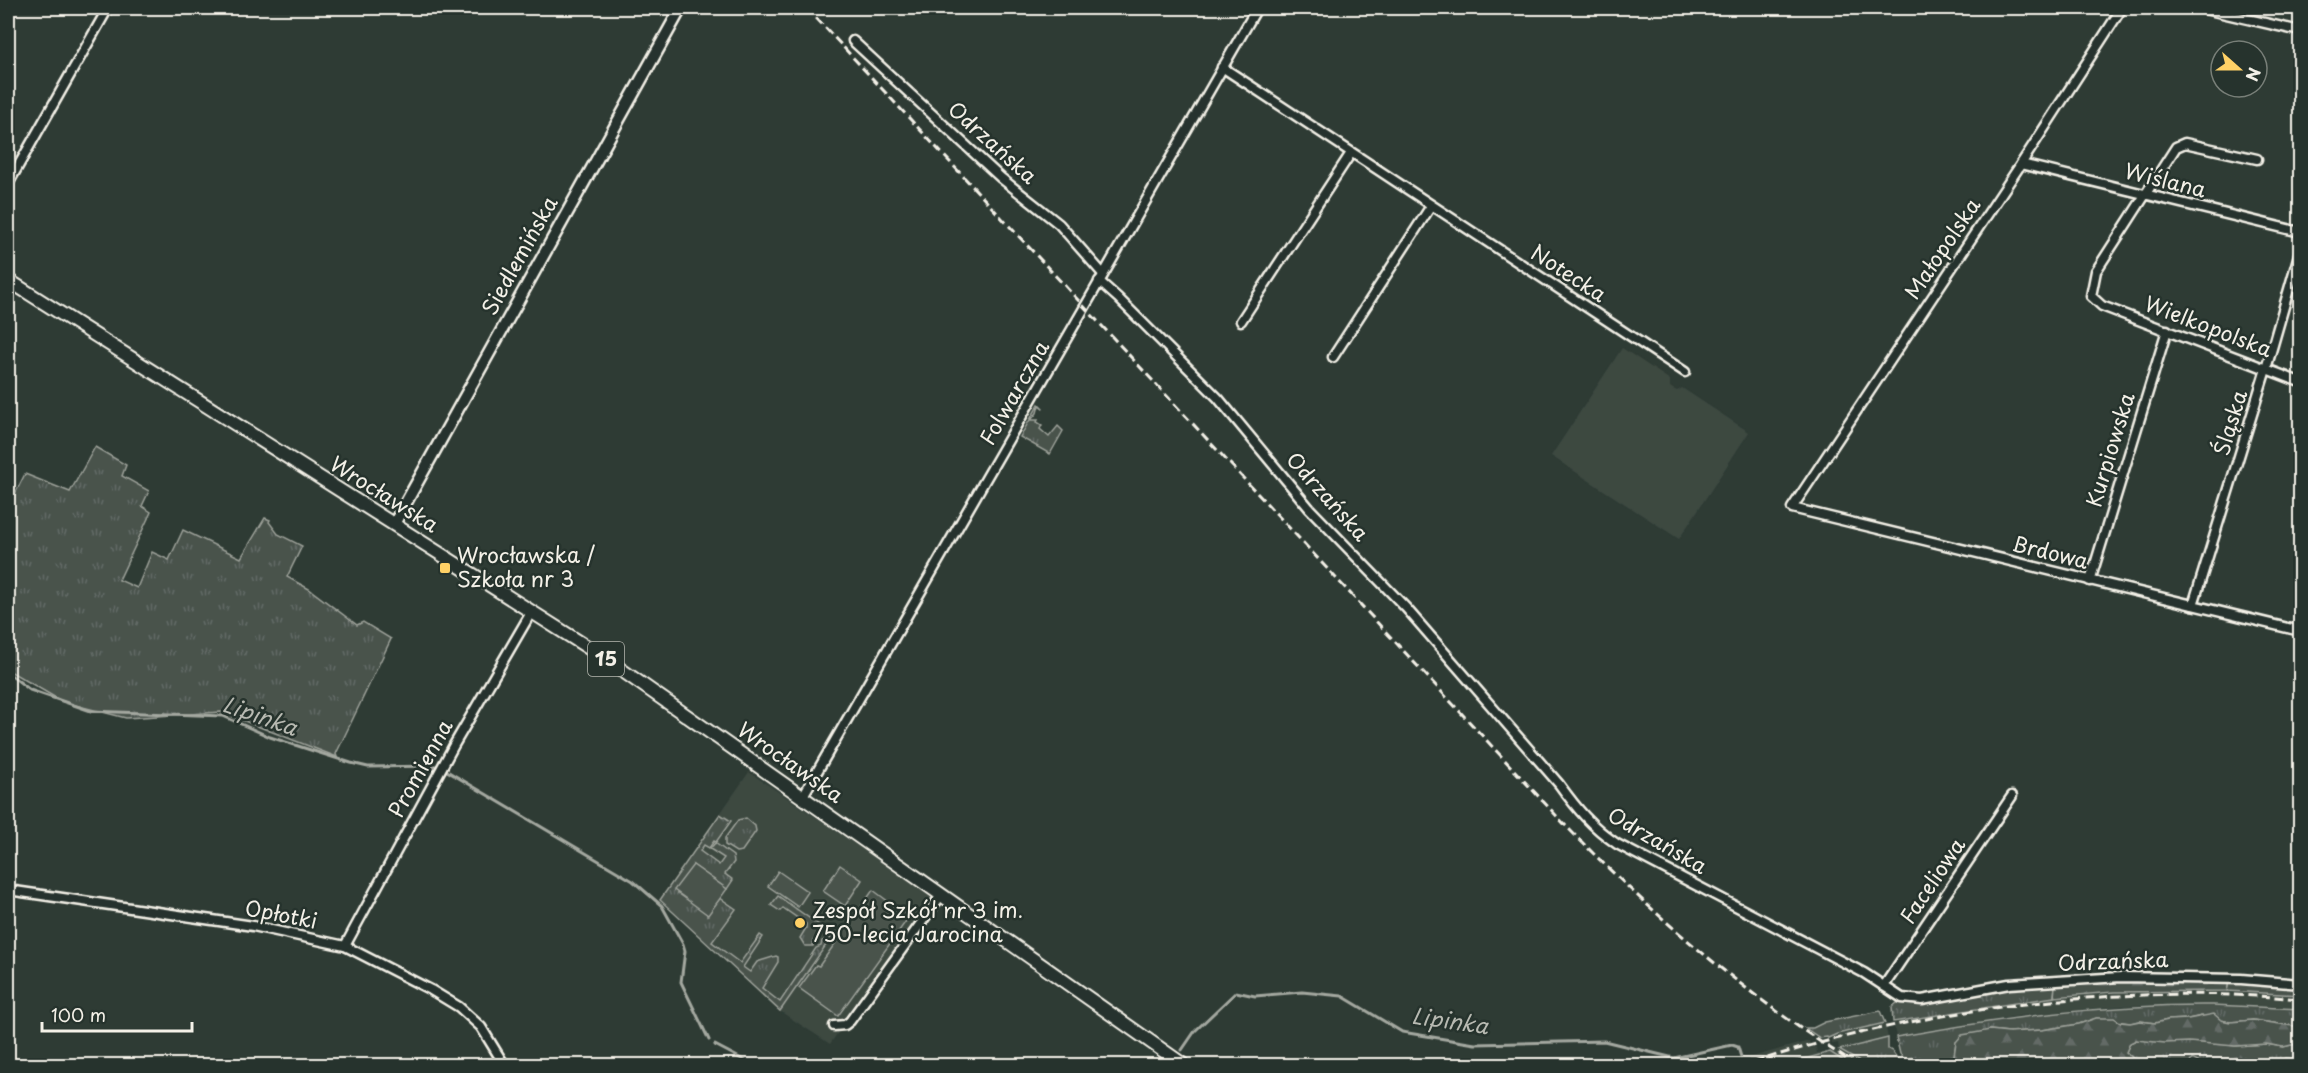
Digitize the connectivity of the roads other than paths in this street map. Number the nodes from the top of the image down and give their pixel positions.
1 (108, 8) edge
2 (681, 8) edge
3 (1257, 8) edge
4 (2122, 8) edge
5 (2200, 8) edge
6 (2300, 29) edge
7 (853, 41) dead end
8 (1222, 67) junction
9 (1352, 153) junction
10 (2257, 159) dead end
11 (2021, 164) junction
12 (8, 184) edge
13 (2145, 195) junction
14 (1431, 206) junction
15 (2301, 232) edge
16 (2301, 251) edge
17 (1101, 278) junction
18 (8, 280) edge
19 (1241, 321) dead end
20 (2166, 330) junction
21 (1333, 357) dead end
22 (2266, 369) junction
23 (1685, 372) dead end
24 (2301, 382) edge
25 (1792, 508) joint
26 (394, 524) junction
27 (2090, 581) junction
28 (2193, 605) junction
29 (532, 611) junction
30 (2301, 631) edge
31 (803, 796) junction
32 (2012, 796) dead end
33 (8, 890) edge
34 (942, 894) junction
35 (345, 946) junction
36 (2301, 984) edge
37 (1884, 986) junction
38 (834, 1026) dead end
39 (506, 1065) edge
40 (1185, 1065) edge

1 - 12 street
2 - 26 street, Siedlemińska
3 - 8 street, Folwarczna
4 - 11 street, Małopolska
5 - 6 street
7 - 17 street, Odrzańska
8 - 9 street, Notecka
8 - 17 street, Folwarczna
9 - 14 street, Notecka
9 - 19 street
10 - 13 street
11 - 13 street, Wiślana
11 - 25 street, Małopolska
13 - 15 street, Wiślana
13 - 20 street, Wielkopolska
14 - 21 street
14 - 23 street, Notecka
16 - 22 street, Śląska
17 - 31 street, Folwarczna
17 - 37 street, Odrzańska
18 - 26 main road, Wrocławska / 15
20 - 22 street, Wielkopolska
20 - 27 street, Kurpiowska
22 - 24 street, Wielkopolska
22 - 28 street, Śląska
25 - 27 street, Brdowa
26 - 29 main road, Wrocławska / 15
27 - 28 street, Brdowa
28 - 30 street, Brdowa
29 - 31 main road, Wrocławska / 15
29 - 35 street, Promienna
31 - 34 main road, Wrocławska / 15
32 - 37 street, Faceliowa
33 - 35 street, Opłotki
34 - 38 street
34 - 40 main road, Wrocławska / 15
35 - 39 street, Opłotki
36 - 37 street, Odrzańska

